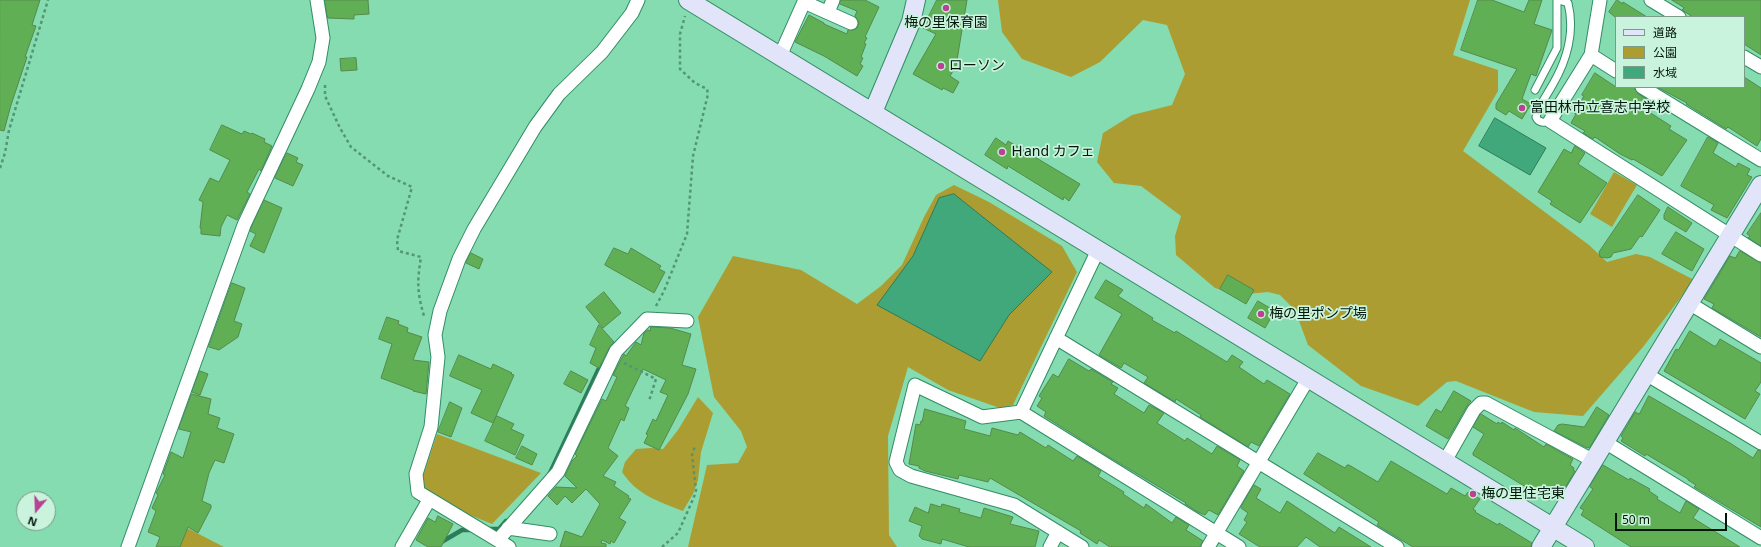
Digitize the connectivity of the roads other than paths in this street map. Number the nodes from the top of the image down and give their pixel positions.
1 (317, 0) edge
2 (638, 0) edge
3 (688, 0) edge
4 (833, 0) edge
5 (916, 0) edge
6 (1558, 0) edge
7 (1600, 0) edge
8 (1651, 0) edge
9 (828, 12) junction
10 (1677, 16) edge
11 (852, 23) dead end
12 (1591, 55) junction
13 (780, 56) junction
14 (1745, 58) edge
15 (1761, 68) edge
16 (1615, 70) edge
17 (1644, 88) edge
18 (1535, 90) dead end
19 (873, 112) junction
20 (1550, 121) junction
21 (1761, 160) edge
22 (1761, 185) edge
23 (1731, 235) junction
24 (1098, 250) junction
25 (1761, 254) edge
26 (1689, 303) junction
27 (686, 321) dead end
28 (1056, 338) junction
29 (1761, 347) edge
30 (1646, 374) junction
31 (1308, 379) junction
32 (1021, 412) junction
33 (1605, 442) junction
34 (1761, 443) edge
35 (1594, 461) junction
36 (1445, 462) junction
37 (1259, 463) junction
38 (429, 500) junction
39 (508, 528) junction
40 (1553, 528) junction
41 (1058, 532) junction
42 (1217, 533) junction
43 (550, 534) dead end
44 (495, 538) junction
45 (1761, 538) edge
46 (128, 547) edge
47 (402, 547) edge
48 (509, 547) edge
49 (1050, 547) edge
50 (1082, 547) edge
51 (1208, 547) edge
52 (1239, 547) edge
53 (1397, 547) edge
54 (1541, 547) edge
55 (1585, 547) edge

1 - 46 street
2 - 38 street
3 - 13 street
4 - 9 street
5 - 19 street
6 - 18 lane
6 - 20 lane
7 - 12 street
8 - 10 street
9 - 11 street
9 - 13 street
12 - 16 street
12 - 20 street
13 - 19 street
14 - 15 street
17 - 21 street
19 - 24 street
20 - 23 street
22 - 23 street
23 - 25 street
23 - 26 street
24 - 28 street
24 - 31 street
26 - 29 street
26 - 30 street
27 - 39 street
28 - 32 street
28 - 37 street
30 - 33 street
30 - 34 street
31 - 36 street
31 - 37 street
32 - 41 street
32 - 42 street
33 - 35 street
33 - 45 street
35 - 36 street
35 - 40 street
36 - 40 street
37 - 42 street
37 - 53 street
38 - 44 street
38 - 47 street
39 - 43 street
39 - 44 street
40 - 54 street
40 - 55 street
41 - 49 street
41 - 50 street
42 - 51 street
42 - 52 street
44 - 48 street

